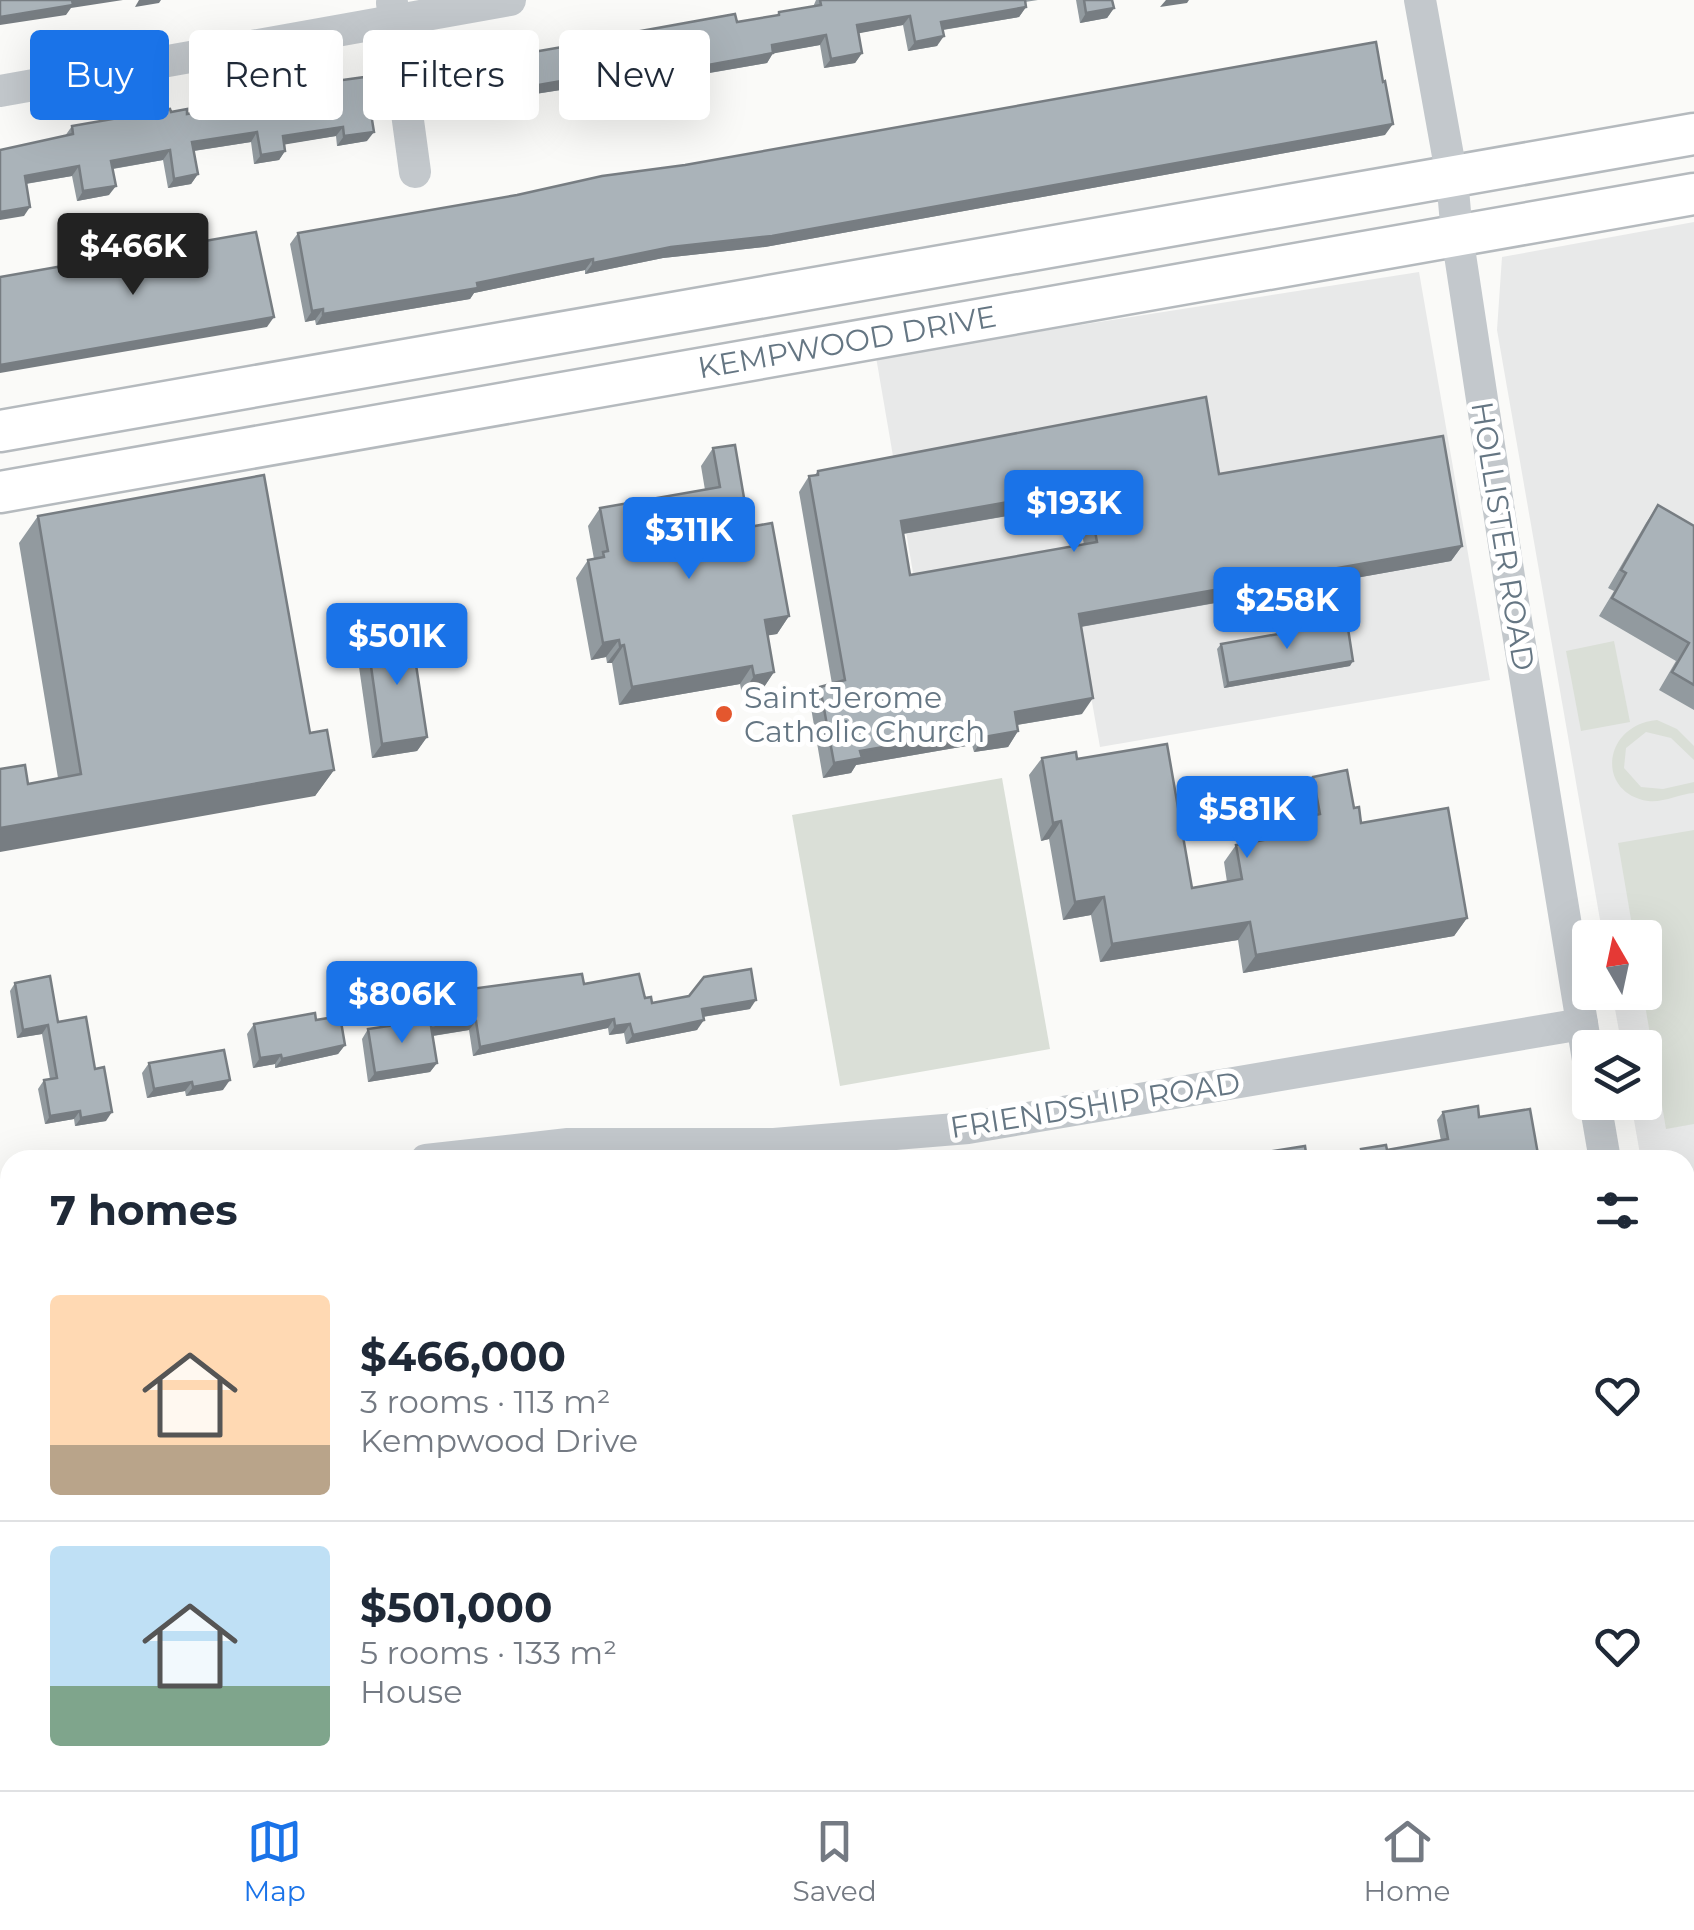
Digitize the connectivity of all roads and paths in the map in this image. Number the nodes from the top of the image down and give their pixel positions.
1 (510, 0) edge
2 (1420, 0) edge
3 (393, 11) edge
4 (0, 91) edge
5 (1694, 134) edge
6 (415, 172) dead end
7 (1452, 178) junction
8 (1694, 194) edge
9 (1457, 234) junction
10 (1028, 251) junction
11 (1035, 308) junction
12 (515, 341) junction
13 (520, 400) junction
14 (0, 431) edge
15 (0, 492) edge
16 (1582, 1024) junction
17 (1583, 1030) edge
18 (1598, 1120) edge
19 (515, 1150) edge
20 (1602, 1150) edge

1 - 3 street
2 - 7 street, HOLLISTER ROAD
3 - 4 street
3 - 6 street
5 - 7 main road, KEMPWOOD DRIVE
7 - 9 street, HOLLISTER ROAD
7 - 10 main road, KEMPWOOD DRIVE
8 - 9 main road, KEMPWOOD DRIVE
9 - 11 main road, KEMPWOOD DRIVE
9 - 16 street, HOLLISTER ROAD
10 - 11 main road
10 - 12 main road, KEMPWOOD DRIVE
11 - 13 main road, KEMPWOOD DRIVE
12 - 13 main road
12 - 14 main road, KEMPWOOD DRIVE
13 - 15 main road, KEMPWOOD DRIVE
16 - 17 street, HOLLISTER ROAD
16 - 19 street, FRIENDSHIP ROAD
18 - 20 street

